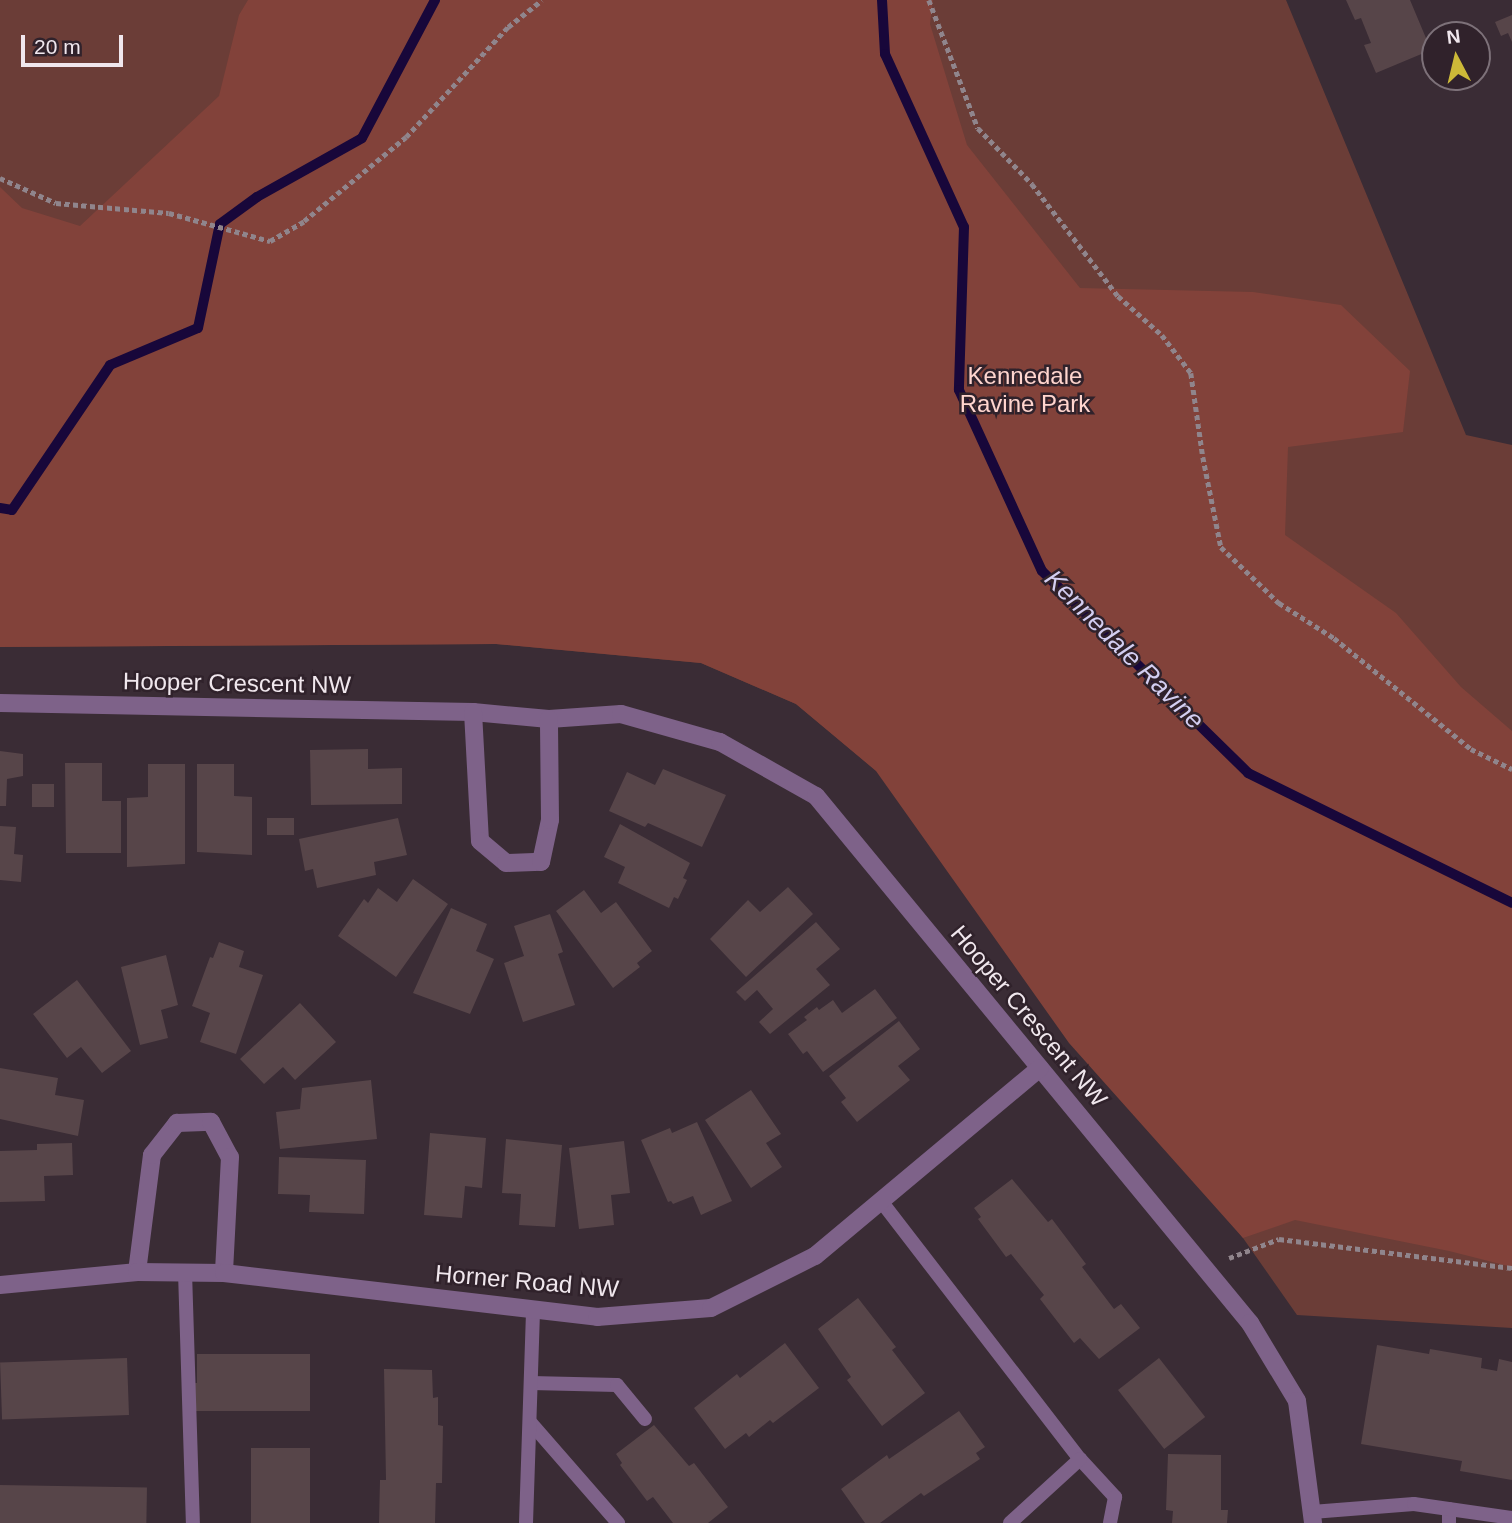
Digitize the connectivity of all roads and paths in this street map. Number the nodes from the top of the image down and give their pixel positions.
1 (542, 0) edge
2 (929, 0) edge
3 (0, 178) edge
4 (0, 703) edge
5 (473, 712) junction
6 (549, 719) junction
7 (1512, 769) edge
8 (1040, 1068) junction
9 (881, 1200) junction
10 (1206, 1268) junction
11 (1512, 1268) edge
12 (137, 1272) junction
13 (185, 1272) junction
14 (224, 1273) junction
15 (0, 1285) edge
16 (534, 1309) junction
17 (531, 1383) junction
18 (645, 1419) dead end
19 (530, 1422) junction
20 (1080, 1459) junction
21 (1449, 1516) edge
22 (1313, 1518) edge
23 (1512, 1518) edge
24 (193, 1523) edge
25 (526, 1523) edge
26 (618, 1523) edge
27 (1010, 1523) edge
28 (1110, 1523) edge

1 - 3 path
2 - 7 path
4 - 5 street, Hooper Crescent NW
5 - 6 street, Hooper Crescent NW
5 - 6 street
6 - 8 street, Hooper Crescent NW
8 - 9 street, Horner Road NW
8 - 10 street, Hooper Crescent NW
9 - 16 street, Horner Road NW
9 - 20 lane
10 - 11 path
10 - 22 street, Hooper Crescent NW
12 - 13 street, Horner Road NW
12 - 14 street
12 - 15 street, Horner Road NW
13 - 14 street, Horner Road NW
13 - 24 lane
14 - 16 street, Horner Road NW
16 - 17 lane
17 - 18 lane
17 - 19 lane
19 - 25 lane
19 - 26 lane
20 - 27 lane
20 - 28 lane
21 - 22 lane
21 - 23 lane

